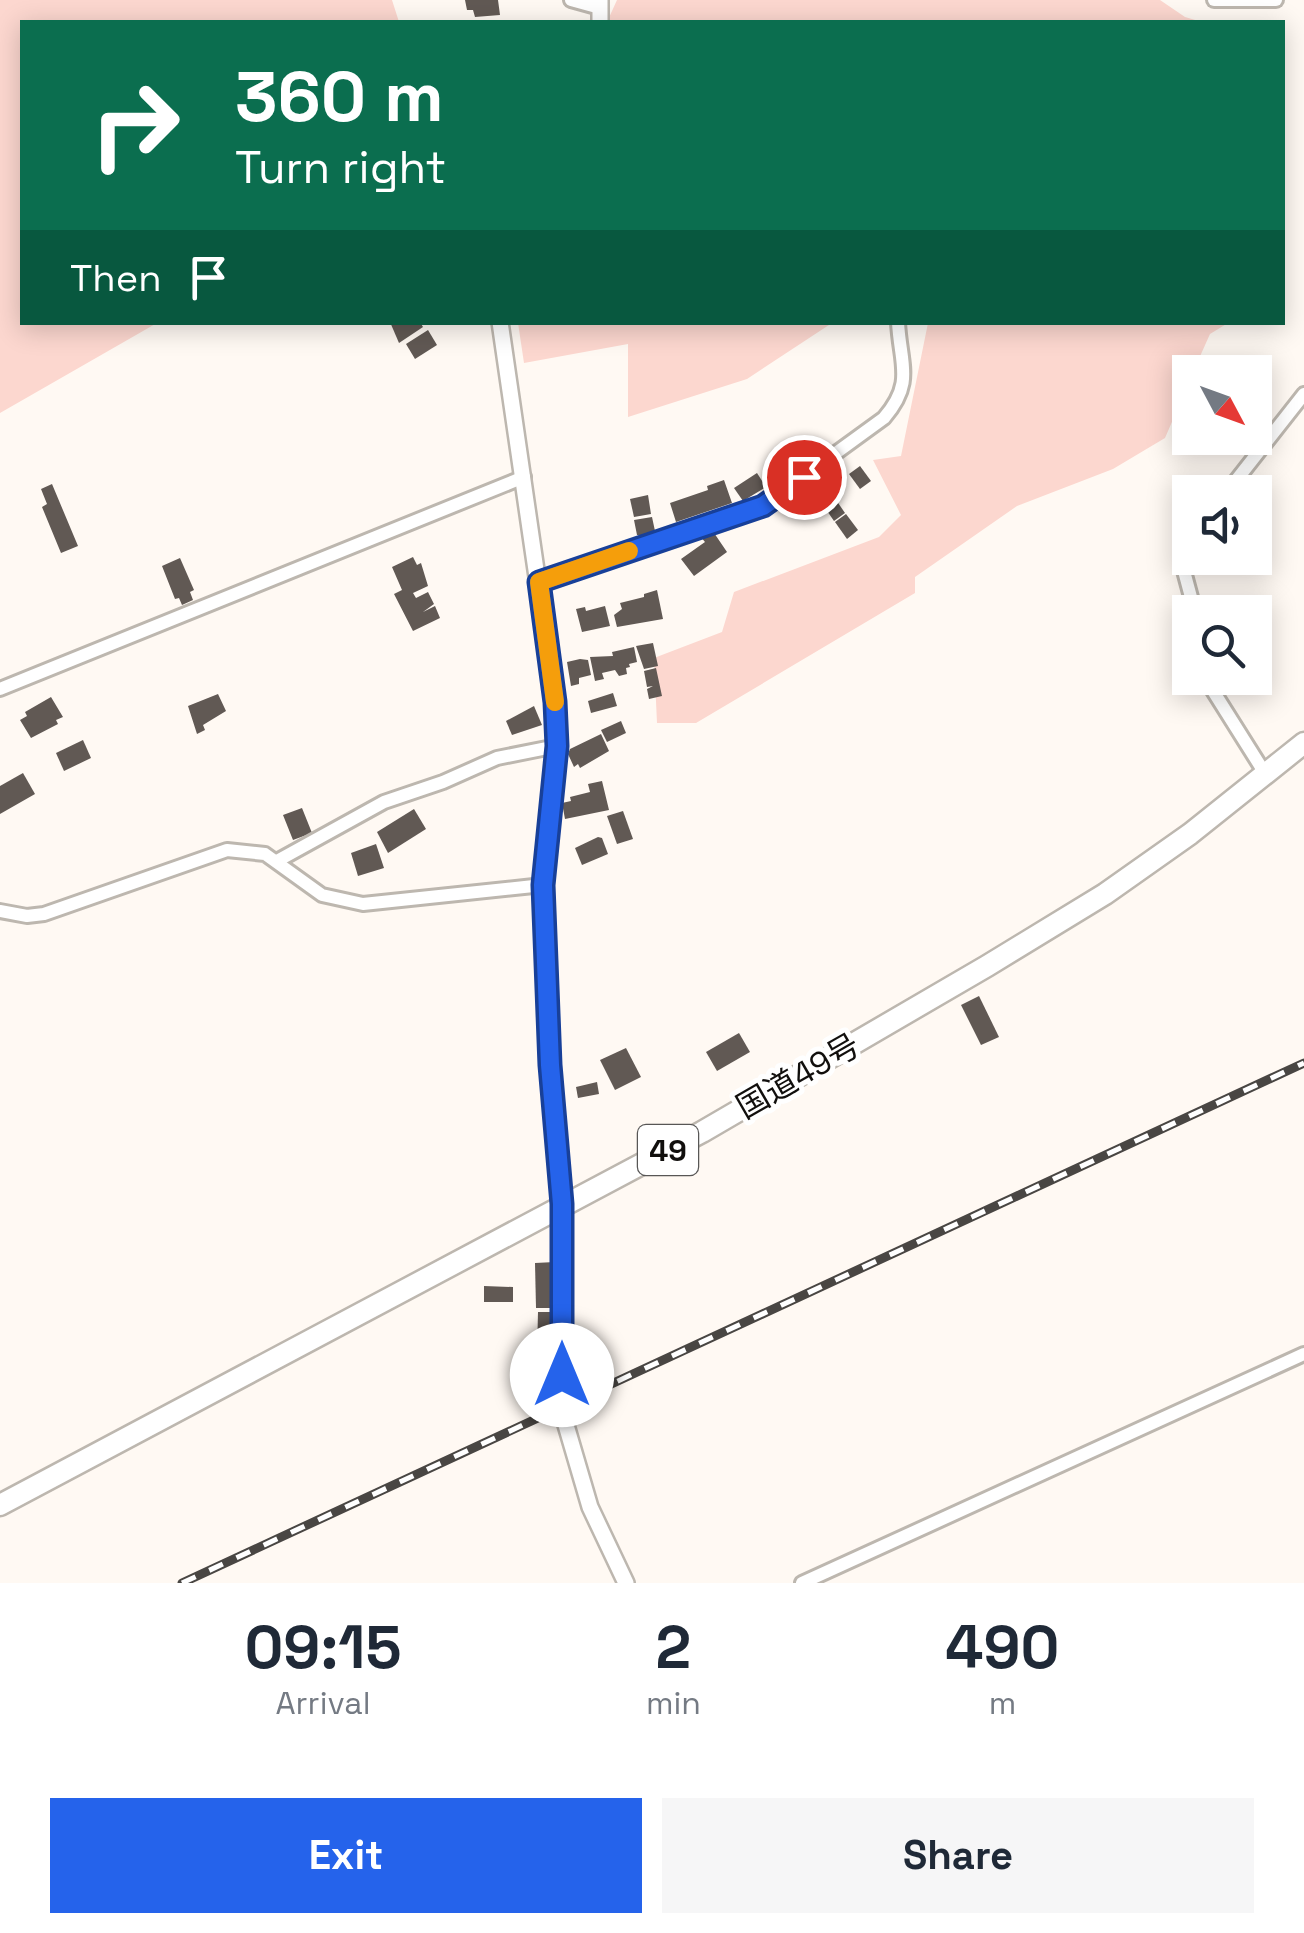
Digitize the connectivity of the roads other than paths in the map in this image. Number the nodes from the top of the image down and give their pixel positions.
1 (571, 0) edge
2 (1214, 0) edge
3 (1276, 0) edge
4 (600, 10) edge
5 (500, 325) edge
6 (898, 325) edge
7 (1304, 394) edge
8 (1240, 475) edge
9 (524, 477) junction
10 (539, 582) junction
11 (0, 689) edge
12 (1216, 695) edge
13 (1304, 743) edge
14 (557, 746) junction
15 (1266, 775) junction
16 (277, 861) junction
17 (543, 885) junction
18 (0, 912) edge
19 (562, 1204) junction
20 (1304, 1354) edge
21 (561, 1408) joint
22 (0, 1506) edge
23 (626, 1583) edge
24 (802, 1583) edge

1 - 4 street
2 - 3 street
5 - 9 street
6 - 10 street
7 - 8 street
9 - 10 street
9 - 11 street
10 - 14 street
12 - 15 street
13 - 15 highway, 国道49号 / 49
14 - 16 street
14 - 17 street
15 - 19 highway, 国道49号 / 49
16 - 17 street
16 - 18 street
17 - 19 street
19 - 21 street
19 - 22 highway, 国道49号 / 49
20 - 24 street
21 - 23 street

